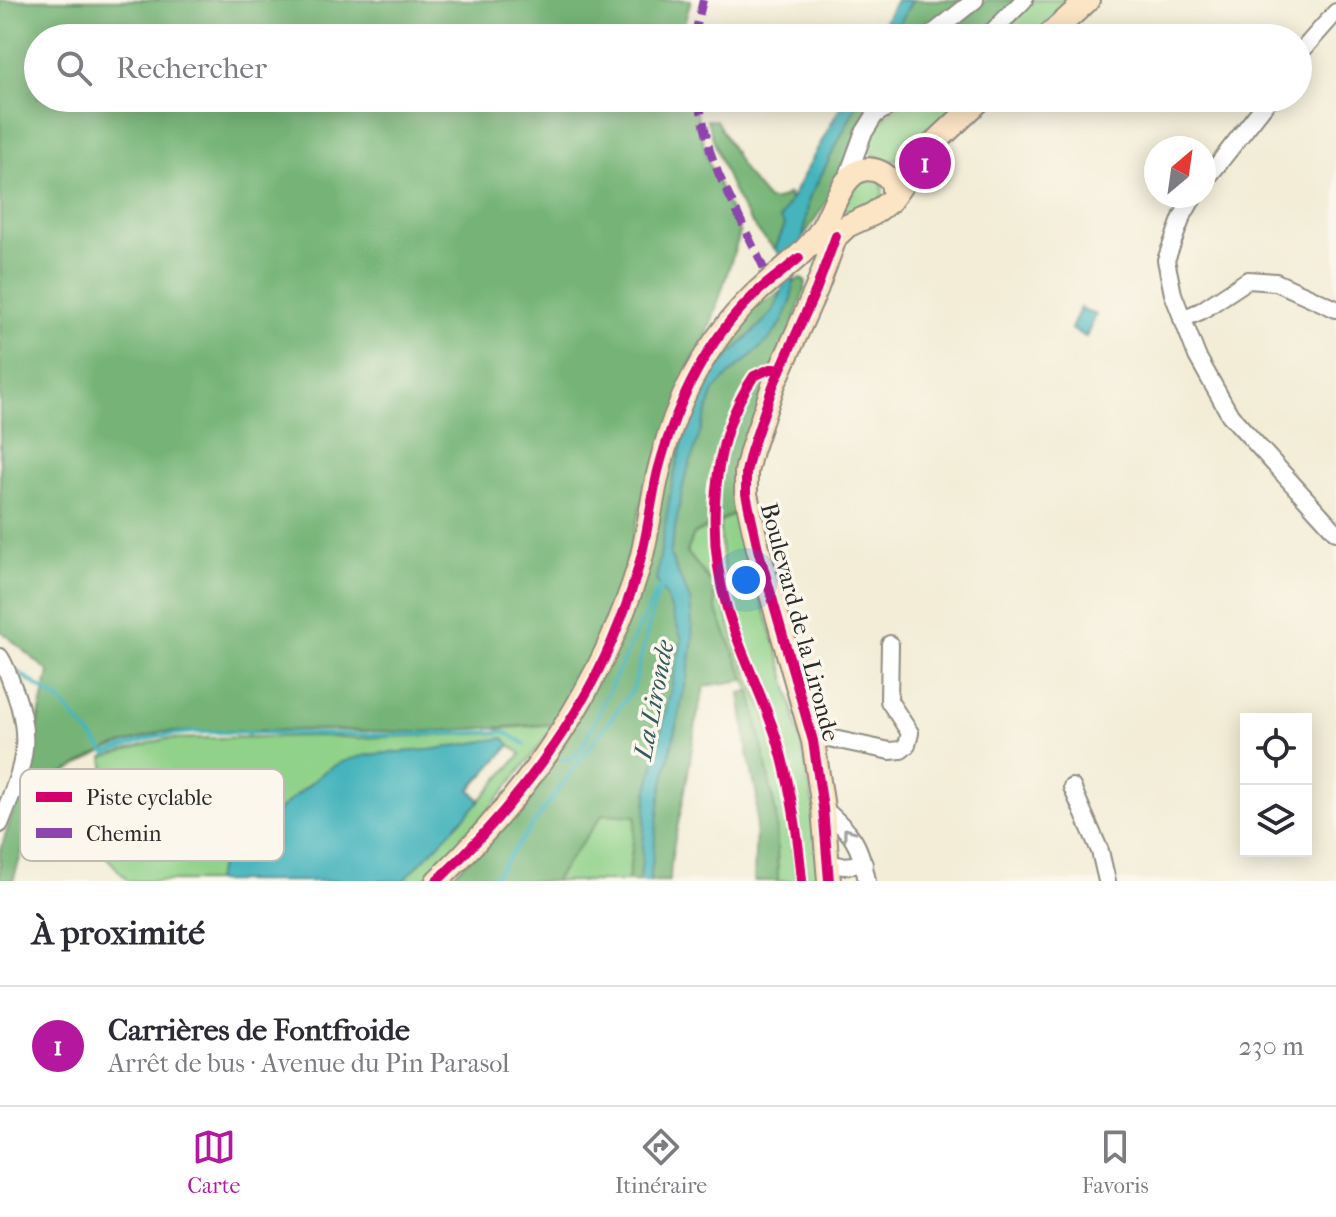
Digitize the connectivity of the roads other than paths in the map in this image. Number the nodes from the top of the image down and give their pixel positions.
1 (975, 0) edge
2 (1024, 0) edge
3 (1088, 0) edge
4 (1336, 12) edge
5 (945, 24) edge
6 (1000, 24) edge
7 (1061, 24) edge
8 (1312, 39) edge
9 (877, 112) edge
10 (880, 112) edge
11 (967, 112) edge
12 (1259, 112) edge
13 (875, 115) junction
14 (859, 148) junction
15 (925, 152) junction
16 (1216, 167) edge
17 (872, 170) junction
18 (846, 181) junction
19 (893, 196) junction
20 (835, 203) junction
21 (1187, 208) edge
22 (862, 219) junction
23 (830, 230) junction
24 (806, 258) junction
25 (816, 290) junction
26 (1336, 309) edge
27 (1182, 319) junction
28 (1336, 532) edge
29 (890, 644) dead end
30 (0, 657) edge
31 (813, 741) junction
32 (21, 769) edge
33 (20, 771) edge
34 (1072, 787) dead end
35 (823, 808) junction
36 (0, 824) edge
37 (828, 872) edge
38 (866, 873) edge
39 (437, 881) edge
40 (1107, 881) edge

1 - 5 street
2 - 6 street
3 - 7 street
4 - 8 street
9 - 13 street
10 - 13 street
11 - 15 street
12 - 16 street
13 - 14 street
14 - 17 street
14 - 18 street
15 - 17 street
15 - 19 street
17 - 18 street
17 - 19 street
18 - 20 street
19 - 22 street
20 - 22 street
20 - 23 street, Boulevard de la Lironde
21 - 27 street
22 - 23 street
23 - 24 street
23 - 25 street, Boulevard de la Lironde
24 - 25 street, Boulevard de la Lironde
24 - 39 street
25 - 31 street, Boulevard de la Lironde
26 - 27 street
27 - 28 street
29 - 31 street
30 - 32 street
31 - 35 street, Boulevard de la Lironde
33 - 36 street
34 - 40 street
35 - 37 street, Boulevard de la Lironde
38 -> 35 street
37 - 38 street

